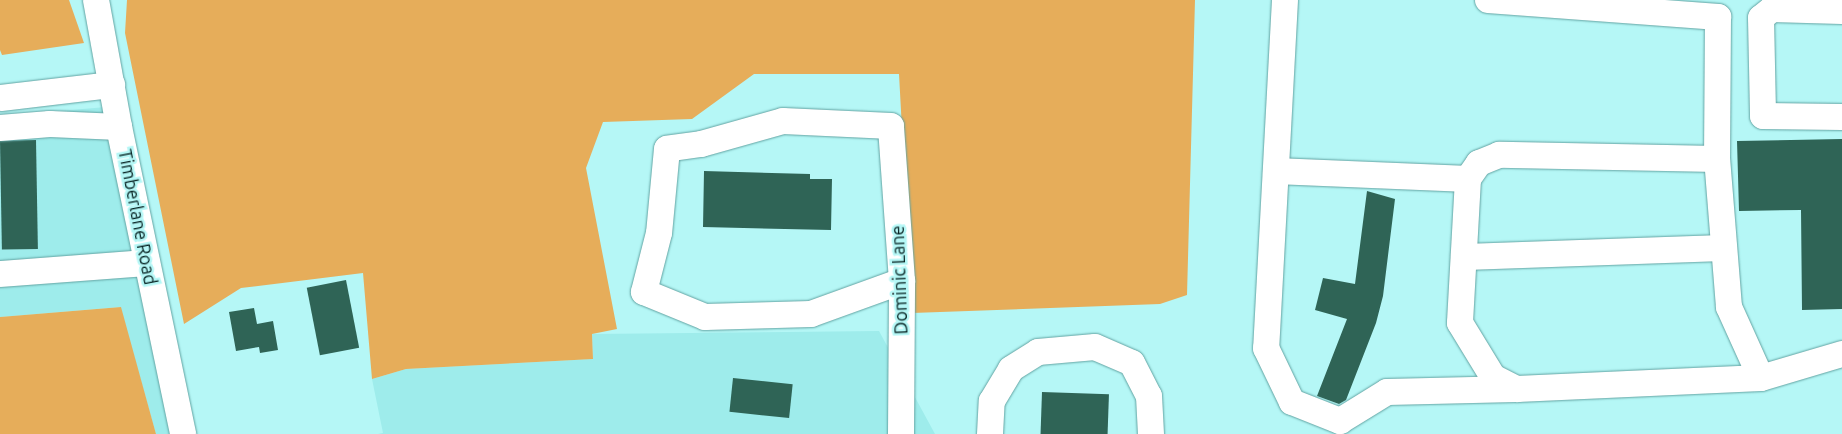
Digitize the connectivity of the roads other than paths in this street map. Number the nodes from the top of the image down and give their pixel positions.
1 (96, 0) edge
2 (1285, 0) edge
3 (1488, 0) edge
4 (1842, 11) edge
5 (112, 85) junction
6 (1, 98) edge
7 (1842, 117) edge
8 (119, 126) junction
9 (0, 128) edge
10 (1717, 159) junction
11 (1276, 171) junction
12 (1468, 179) junction
13 (1724, 248) junction
14 (1464, 257) junction
15 (147, 263) junction
16 (0, 274) edge
17 (902, 281) junction
18 (1842, 354) edge
19 (1761, 378) junction
20 (1517, 389) junction
21 (183, 434) edge
22 (901, 434) edge
23 (990, 434) edge
24 (1151, 434) edge

1 - 5 street, Timberlane Road
2 - 11 street
3 - 10 street
4 - 7 street
5 - 6 street
5 - 8 street, Timberlane Road
8 - 9 street
8 - 15 street, Timberlane Road
10 - 12 street
10 - 13 street
11 - 12 street
11 - 20 street
12 - 14 street
13 - 14 street
13 - 19 street
14 - 20 street
15 - 16 street
15 - 21 street, Timberlane Road
17 - 17 street, Dominic Lane
17 - 22 street, Dominic Lane
18 - 19 street
19 - 20 street
23 - 24 street

